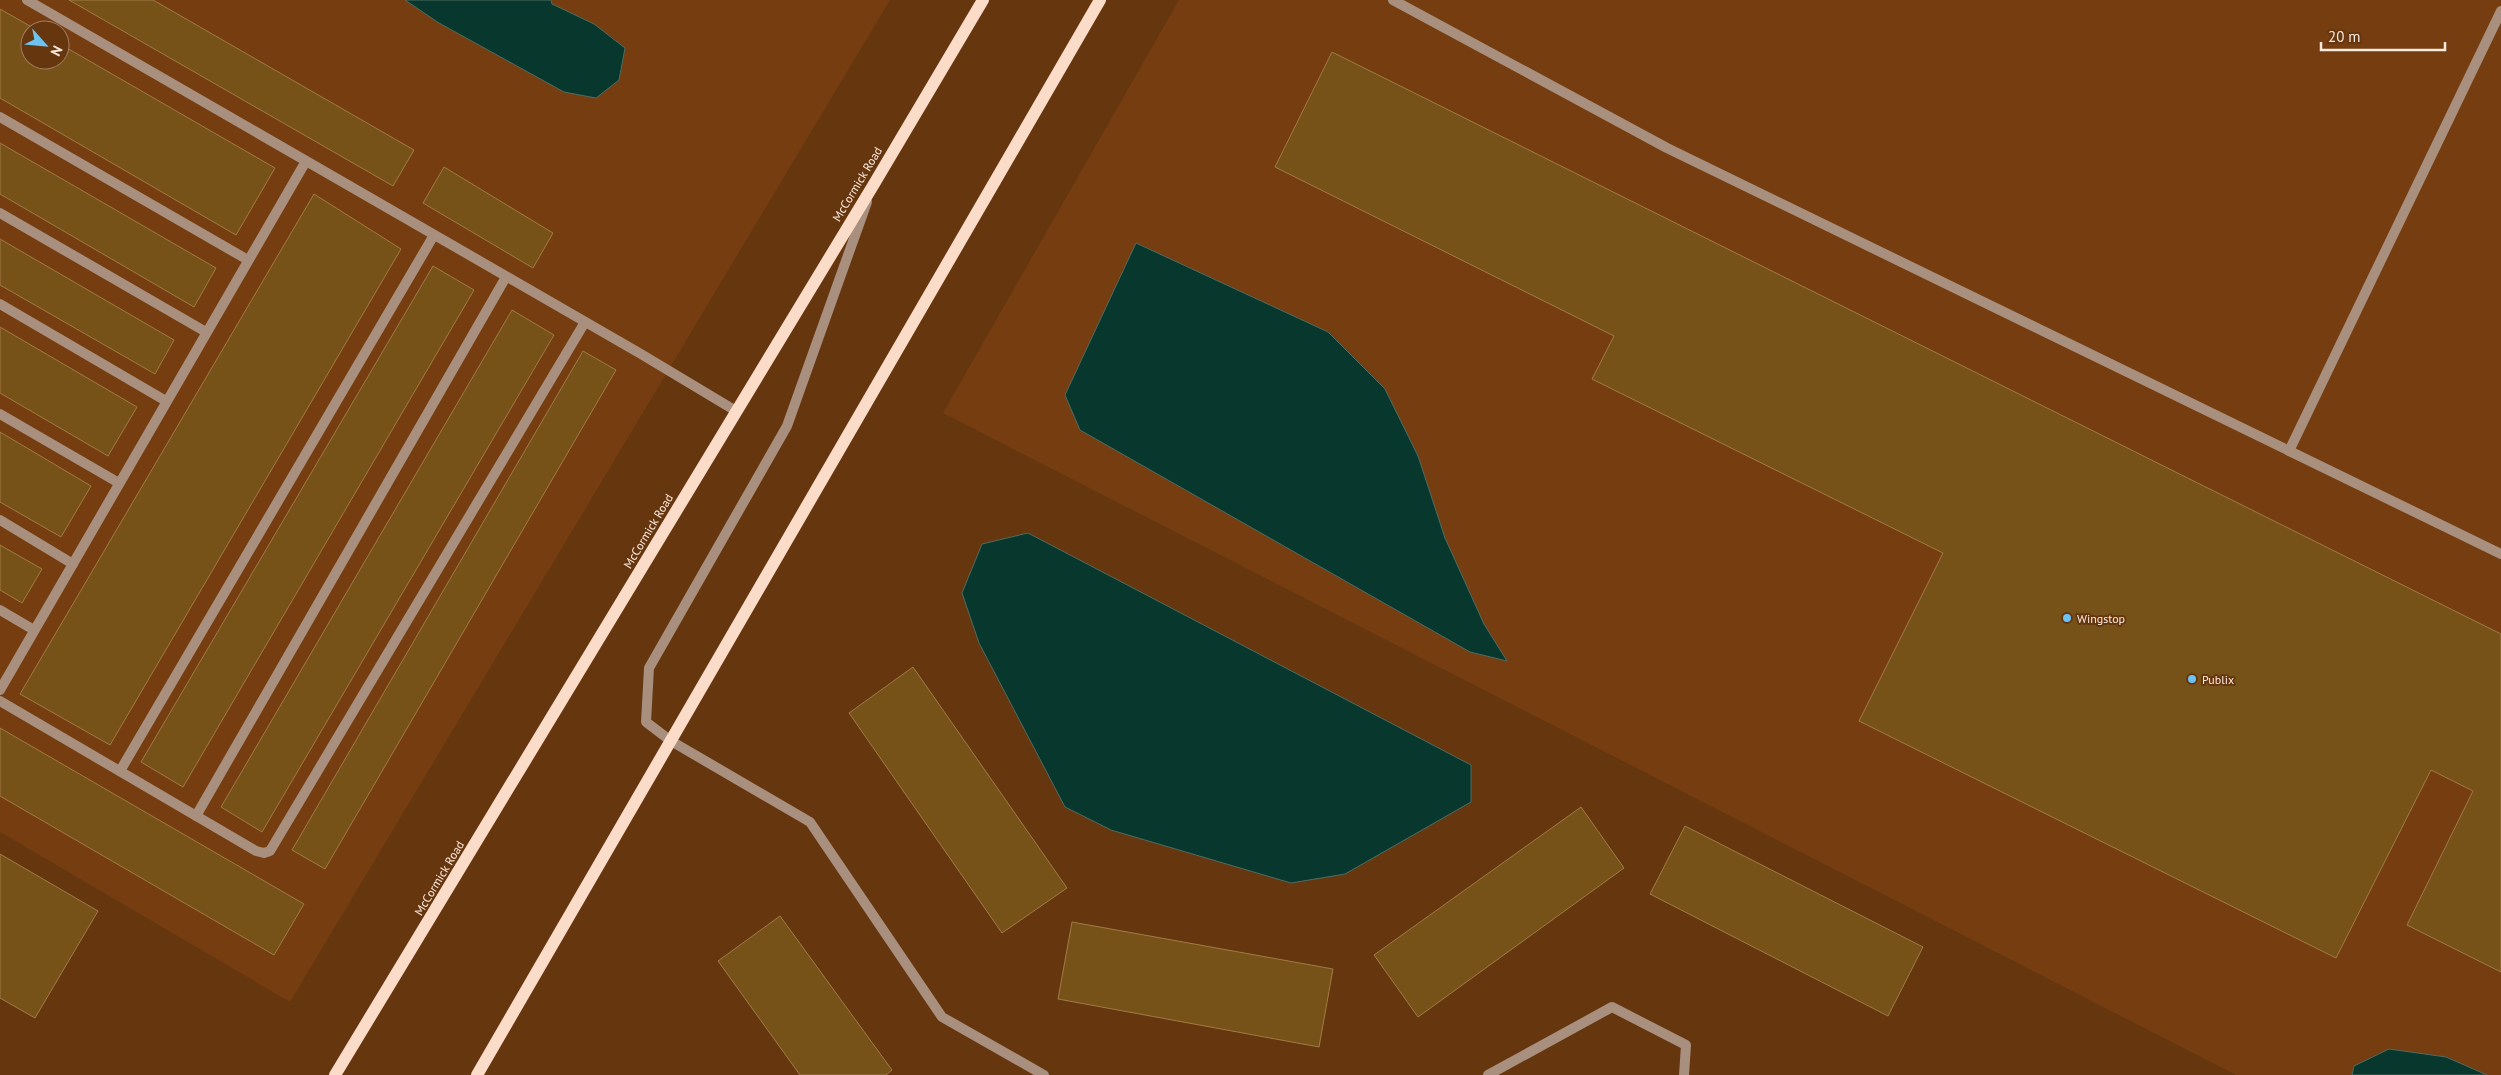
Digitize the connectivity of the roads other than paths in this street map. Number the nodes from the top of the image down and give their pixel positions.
1 (27, 0) edge
2 (983, 0) edge
3 (1100, 0) edge
4 (1394, 0) edge
5 (2501, 11) edge
6 (0, 117) edge
7 (306, 161) junction
8 (874, 184) junction
9 (0, 213) edge
10 (434, 235) junction
11 (248, 260) junction
12 (506, 277) junction
13 (0, 304) edge
14 (585, 322) junction
15 (206, 332) junction
16 (166, 401) junction
17 (736, 412) junction
18 (0, 414) edge
19 (2289, 451) junction
20 (119, 483) junction
21 (0, 520) edge
22 (2501, 554) edge
23 (73, 564) junction
24 (0, 610) edge
25 (34, 630) junction
26 (0, 690) edge
27 (0, 701) edge
28 (671, 741) junction
29 (120, 771) junction
30 (196, 816) junction
31 (335, 1075) edge
32 (477, 1075) edge
33 (1044, 1075) edge
34 (1488, 1075) edge
35 (1684, 1075) edge

1 - 7 street
2 - 8 main road, McCormick Road
3 - 28 main road
4 - 19 street
5 - 19 street
6 - 11 street
7 - 10 street
7 - 11 street
8 - 17 main road, McCormick Road
8 - 28 street
9 - 15 street
10 - 12 street
10 - 29 street
11 - 15 street
12 - 14 street
12 - 30 street
13 - 16 street
14 - 17 street
14 - 30 street
15 - 16 street
16 - 20 street
17 - 31 main road, McCormick Road
18 - 20 street
19 - 22 street
20 - 23 street
21 - 23 street
23 - 25 street
24 - 25 street
25 - 26 street
27 - 29 street
28 - 32 main road
28 - 33 street
29 - 30 street
34 - 35 street

